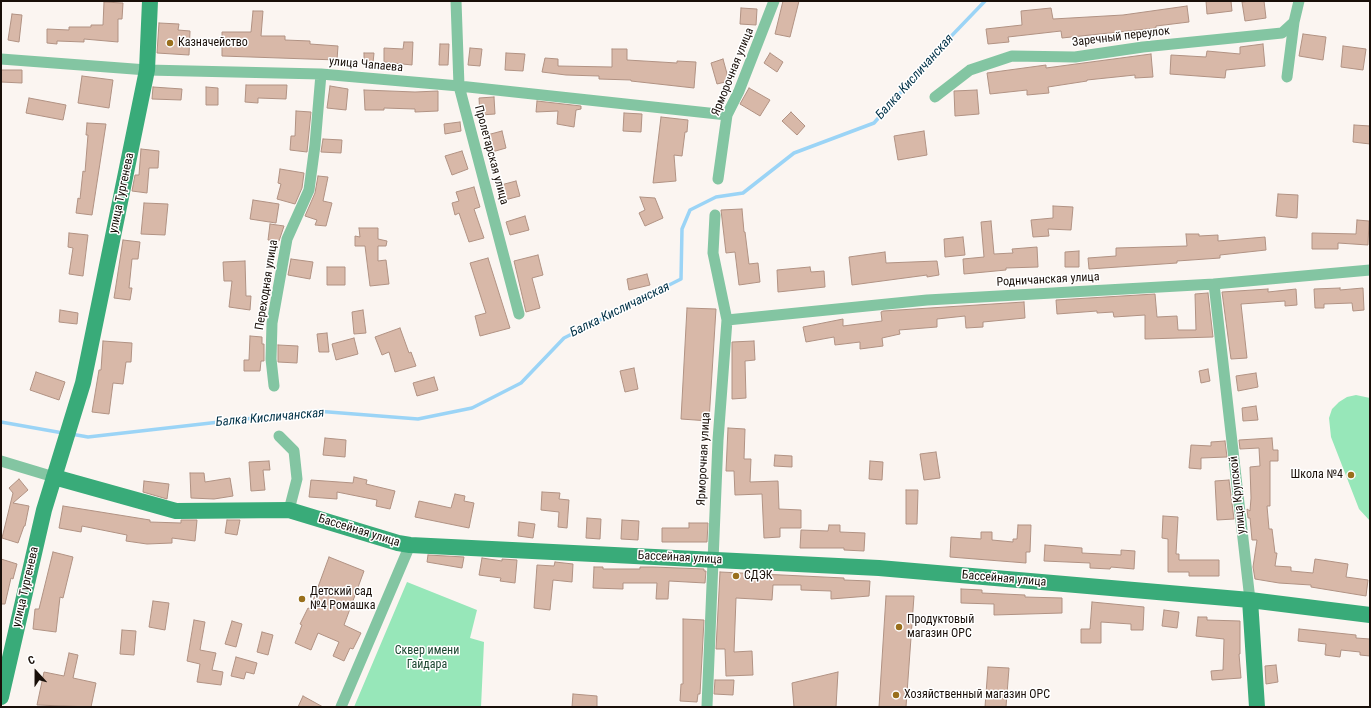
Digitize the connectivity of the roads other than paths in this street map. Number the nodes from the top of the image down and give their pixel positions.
1 (150, 1) edge
2 (456, 1) edge
3 (774, 1) edge
4 (1299, 1) edge
5 (1294, 22) junction
6 (1, 59) edge
7 (147, 70) junction
8 (321, 74) junction
9 (1287, 77) dead end
10 (460, 86) junction
11 (936, 96) dead end
12 (727, 115) junction
13 (718, 179) dead end
14 (715, 215) dead end
15 (1370, 270) edge
16 (1214, 284) junction
17 (519, 314) dead end
18 (727, 320) junction
19 (274, 386) dead end
20 (279, 436) dead end
21 (1, 461) edge
22 (54, 477) junction
23 (289, 510) junction
24 (410, 545) junction
25 (713, 559) junction
26 (1250, 600) junction
27 (1370, 615) edge
28 (1, 697) edge
29 (707, 706) edge
30 (341, 707) edge
31 (1257, 707) edge

1 - 7 street, улица Тургенева
2 - 10 street, Пролетарская улица
3 - 12 street, Ярморочная улица
4 - 5 street
5 - 9 street
5 - 11 street, Заречный переулок
6 - 7 street, улица Чапаева
7 - 8 street, улица Чапаева
7 - 22 street, улица Тургенева
8 - 10 street, улица Чапаева
8 - 19 street, Переходная улица
10 - 12 street, улица Чапаева
10 - 17 street, Пролетарская улица
12 - 13 street, Ярморочная улица
14 - 18 street, Ярморочная улица
15 - 16 street, Родничанская улица
16 - 18 street, Родничанская улица
16 - 26 street, улица Крупской
18 - 25 street, Ярморочная улица
20 - 23 street
21 - 22 street, Бассейная улица
22 - 23 street, Бассейная улица
22 - 28 street, улица Тургенева
23 - 24 street, Бассейная улица
24 - 25 street, Бассейная улица
24 - 30 street
25 - 26 street, Бассейная улица
25 - 29 street, Ярморочная улица
26 - 27 street, Бассейная улица
26 - 31 street, улица Крупской

